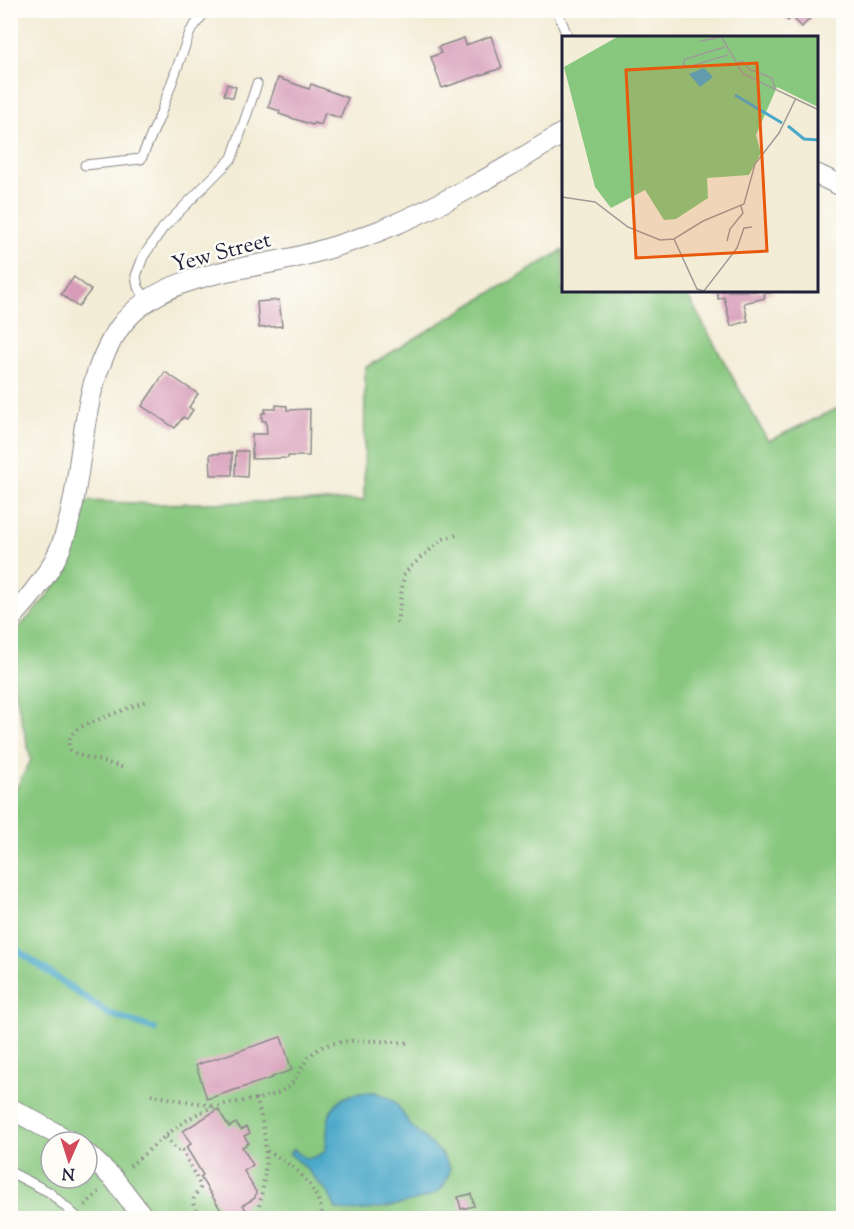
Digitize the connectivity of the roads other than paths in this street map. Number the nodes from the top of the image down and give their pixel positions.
1 (206, 10) edge
2 (557, 10) edge
3 (567, 36) edge
4 (256, 84) dead end
5 (562, 134) edge
6 (85, 165) dead end
7 (818, 175) edge
8 (843, 187) edge
9 (148, 301) junction
10 (10, 619) edge
11 (10, 1108) edge
12 (49, 1130) edge
13 (99, 1165) edge
14 (10, 1172) edge
15 (76, 1216) edge
16 (144, 1218) edge

1 - 6 lane
2 - 3 lane
4 - 9 lane
5 - 9 street, Yew Street
7 - 8 street
9 - 10 street, Yew Street
11 - 12 street
13 - 16 street
14 - 15 lane

